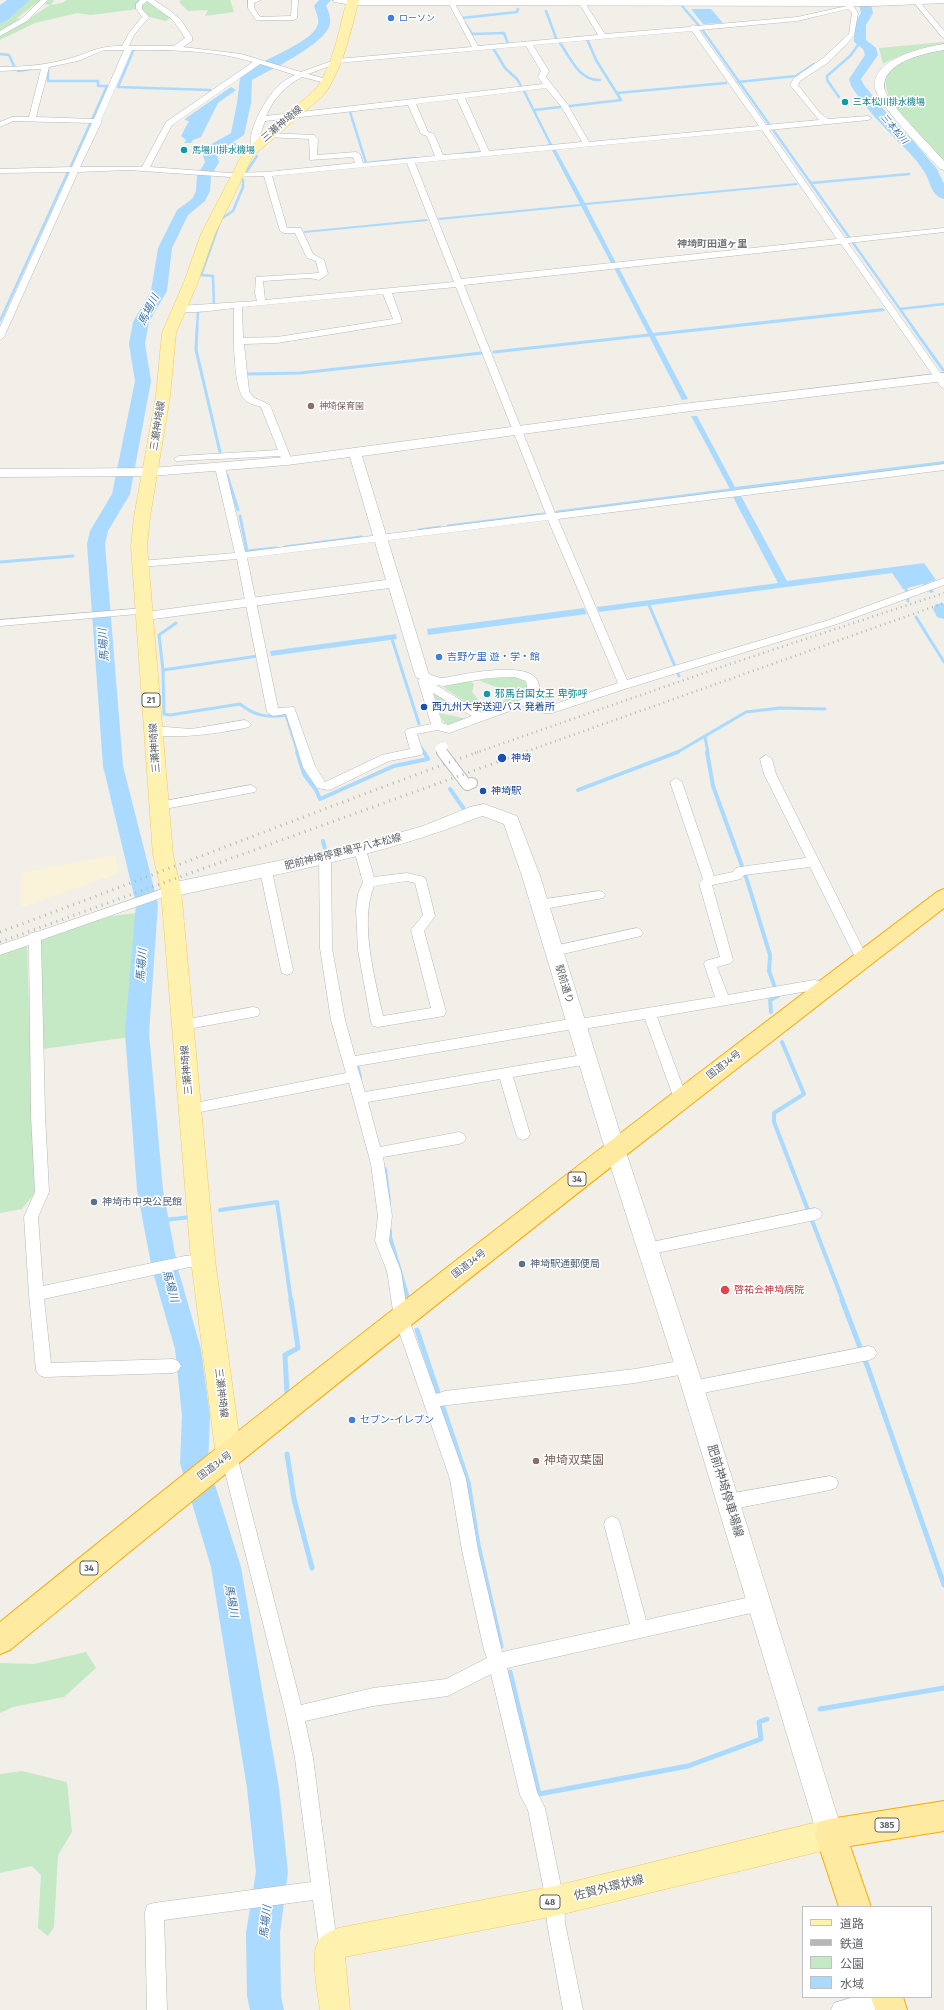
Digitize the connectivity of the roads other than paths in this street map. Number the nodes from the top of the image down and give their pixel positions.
1 (45, 0) edge
2 (144, 0) edge
3 (150, 0) edge
4 (258, 0) edge
5 (295, 0) edge
6 (347, 0) edge
7 (936, 0) edge
8 (943, 0) edge
9 (916, 1) junction
10 (451, 2) junction
11 (556, 2) edge
12 (743, 2) edge
13 (582, 3) junction
14 (853, 3) edge
15 (694, 27) junction
16 (0, 34) edge
17 (602, 36) junction
18 (944, 36) edge
19 (528, 43) junction
20 (944, 47) edge
21 (126, 48) junction
22 (176, 48) junction
23 (476, 48) junction
24 (259, 61) junction
25 (336, 61) junction
26 (45, 65) junction
27 (0, 70) edge
28 (299, 75) junction
29 (327, 82) junction
30 (549, 85) junction
31 (460, 96) junction
32 (411, 102) junction
33 (293, 115) junction
34 (868, 118) dead end
35 (32, 119) junction
36 (261, 119) junction
37 (98, 121) junction
38 (826, 122) junction
39 (0, 125) edge
40 (768, 127) junction
41 (268, 135) junction
42 (587, 144) junction
43 (255, 147) junction
44 (486, 154) junction
45 (440, 158) junction
46 (410, 161) junction
47 (360, 166) junction
48 (0, 167) edge
49 (944, 167) edge
50 (11, 169) junction
51 (76, 169) junction
52 (145, 169) junction
53 (0, 171) edge
54 (267, 174) junction
55 (236, 175) junction
56 (944, 230) edge
57 (849, 241) junction
58 (460, 283) junction
59 (387, 292) junction
60 (262, 303) junction
61 (238, 306) junction
62 (179, 309) junction
63 (0, 337) edge
64 (240, 341) junction
65 (942, 380) edge
66 (518, 430) junction
67 (355, 453) junction
68 (285, 457) junction
69 (179, 459) dead end
70 (220, 467) junction
71 (944, 467) edge
72 (144, 472) junction
73 (0, 473) edge
74 (552, 517) junction
75 (380, 539) junction
76 (241, 556) junction
77 (140, 564) junction
78 (944, 581) edge
79 (393, 584) junction
80 (251, 603) junction
81 (145, 614) junction
82 (0, 624) edge
83 (424, 679) junction
84 (624, 685) junction
85 (530, 700) junction
86 (481, 717) junction
87 (245, 724) dead end
88 (437, 726) junction
89 (153, 730) junction
90 (444, 746) dead end
91 (766, 759) dead end
92 (676, 782) dead end
93 (472, 783) dead end
94 (251, 789) dead end
95 (159, 806) junction
96 (511, 820) joint
97 (360, 850) junction
98 (325, 857) junction
99 (812, 862) junction
100 (266, 871) junction
101 (710, 881) junction
102 (369, 882) junction
103 (163, 893) junction
104 (599, 895) dead end
105 (944, 897) edge
106 (540, 905) junction
107 (637, 933) dead end
108 (35, 936) junction
109 (0, 950) edge
110 (554, 951) junction
111 (864, 958) junction
112 (287, 970) dead end
113 (827, 986) junction
114 (723, 1000) junction
115 (252, 1012) dead end
116 (649, 1013) junction
117 (577, 1024) junction
118 (183, 1025) junction
119 (588, 1059) junction
120 (356, 1062) junction
121 (505, 1073) junction
122 (354, 1077) junction
123 (366, 1097) junction
124 (683, 1097) junction
125 (190, 1109) junction
126 (523, 1134) dead end
127 (459, 1138) dead end
128 (615, 1149) junction
129 (381, 1152) junction
130 (808, 1215) dead end
131 (647, 1249) junction
132 (203, 1260) junction
133 (36, 1294) junction
134 (401, 1317) junction
135 (869, 1353) dead end
136 (173, 1366) dead end
137 (685, 1367) junction
138 (693, 1388) junction
139 (439, 1400) junction
140 (222, 1461) junction
141 (830, 1483) dead end
142 (728, 1502) junction
143 (612, 1524) dead end
144 (760, 1603) junction
145 (640, 1631) junction
146 (0, 1640) edge
147 (497, 1662) junction
148 (295, 1715) junction
149 (944, 1816) edge
150 (830, 1834) junction
151 (321, 1890) junction
152 (555, 1901) junction
153 (855, 1906) edge
154 (329, 1951) junction
155 (889, 2002) edge
156 (156, 2010) edge
157 (335, 2010) edge
158 (573, 2010) edge
159 (841, 2010) edge

1 - 16 street
2 - 21 street
3 - 22 street
4 - 5 street
6 - 10 main road
6 - 25 main road, 三瀬神埼線 / 21
7 - 8 main road
7 - 9 main road
9 - 14 main road
9 - 18 street
10 - 11 main road
10 - 23 street
11 - 13 main road
12 - 13 main road
12 - 14 main road
13 - 17 street
14 - 15 street
14 - 38 street
15 - 17 street
15 - 40 street
17 - 19 street
19 - 23 street
19 - 30 street
20 - 49 street
21 - 22 street
21 - 26 street
21 - 37 street
22 - 24 street
23 - 25 street
24 - 28 street
24 - 52 street
25 - 28 street
25 - 29 main road, 三瀬神埼線 / 21
26 - 27 street
26 - 35 street
28 - 29 street
28 - 36 street
29 - 33 main road, 三瀬神埼線 / 21
30 - 31 street
30 - 42 street
31 - 32 street
31 - 44 street
32 - 33 street
32 - 45 street
33 - 36 street
33 - 41 main road, 三瀬神埼線 / 21
34 - 38 street
35 - 37 street
35 - 39 street
36 - 43 street
37 - 51 street
38 - 40 street
40 - 42 street
40 - 57 street
41 - 43 main road, 三瀬神埼線 / 21
41 - 47 street
42 - 44 street
43 - 55 main road, 三瀬神埼線 / 21
44 - 45 street
45 - 46 street
46 - 47 street
46 - 58 street
47 - 54 street
48 - 50 street
50 - 51 street
50 - 53 street
51 - 52 street
51 - 63 street
52 - 55 street
54 - 55 street
54 - 60 street
55 - 62 main road, 三瀬神埼線 / 21
56 - 57 street
57 - 58 street
57 - 65 street
58 - 59 street
58 - 66 street
59 - 60 street
59 - 64 street
60 - 61 street
61 - 62 street
61 - 64 street
62 - 72 main road, 三瀬神埼線 / 21
64 - 68 street
65 - 66 street
66 - 67 street
66 - 74 street
67 - 68 street
67 - 75 street
68 - 69 street
68 - 70 street
70 - 72 street
70 - 76 street
71 - 74 street
72 - 73 street
72 - 77 main road, 三瀬神埼線 / 21
74 - 75 street
74 - 84 street
75 - 76 street
75 - 79 street
76 - 77 street
76 - 80 street
77 - 81 main road, 三瀬神埼線 / 21
78 - 84 street
79 - 80 street
79 - 83 street
80 - 81 street
80 - 88 street
81 - 82 street
81 - 89 main road, 三瀬神埼線 / 21
83 - 85 street
83 - 86 street
83 - 88 street
84 - 85 street
85 - 86 street
86 - 88 street
87 - 89 street
89 - 95 main road, 三瀬神埼線 / 21
90 - 93 street
91 - 99 street
92 - 101 street
94 - 95 street
95 - 103 main road, 三瀬神埼線 / 21
96 - 97 main road, 肥前神埼停車場平八本松線
96 - 106 main road, 駅前通り
97 - 98 main road, 肥前神埼停車場平八本松線
97 - 102 street
98 - 100 main road, 肥前神埼停車場平八本松線
98 - 120 street
99 - 101 street
99 - 111 street
100 - 103 main road, 肥前神埼停車場平八本松線
100 - 112 street
101 - 114 street
102 - 102 street
103 - 108 street
103 - 118 main road, 三瀬神埼線 / 21
104 - 106 street
105 - 111 highway, 国道34号 / 34
106 - 110 main road, 駅前通り
107 - 110 street
108 - 109 street
108 - 133 street
110 - 117 main road, 駅前通り
111 - 113 highway, 国道34号 / 34
113 - 114 street
113 - 124 highway, 国道34号 / 34
114 - 116 street
115 - 118 street
116 - 117 street
116 - 124 street
117 - 119 main road, 駅前通り
117 - 120 street
118 - 125 main road, 三瀬神埼線 / 21
119 - 121 street
119 - 128 main road, 駅前通り
120 - 122 street
121 - 123 street
121 - 126 street
122 - 123 street
122 - 125 street
123 - 129 street
124 - 128 highway, 国道34号 / 34
125 - 132 main road, 三瀬神埼線 / 21
127 - 129 street
128 - 131 main road, 肥前神埼停車場線
128 - 134 highway, 国道34号 / 34
129 - 134 street
130 - 131 street
131 - 137 main road, 肥前神埼停車場線
132 - 133 street
132 - 140 main road, 三瀬神埼線 / 21
133 - 136 street
134 - 139 street
134 - 140 highway, 国道34号 / 34
135 - 138 street
137 - 138 main road, 肥前神埼停車場線
137 - 139 street
138 - 142 main road, 肥前神埼停車場線
139 - 147 street
140 - 146 highway, 国道34号 / 34
140 - 148 street
141 - 142 street
142 - 144 main road, 肥前神埼停車場線
143 - 145 street
144 - 145 street
144 - 150 main road, 肥前神埼停車場線
145 - 147 street
147 - 148 street
147 - 152 street
148 - 151 street
149 - 150 highway, 385
150 - 152 main road, 佐賀外環状線 / 48
150 - 153 highway
151 - 154 street
151 - 156 street
152 - 154 main road, 佐賀外環状線 / 48
152 - 158 street
154 - 157 main road
155 - 159 street

